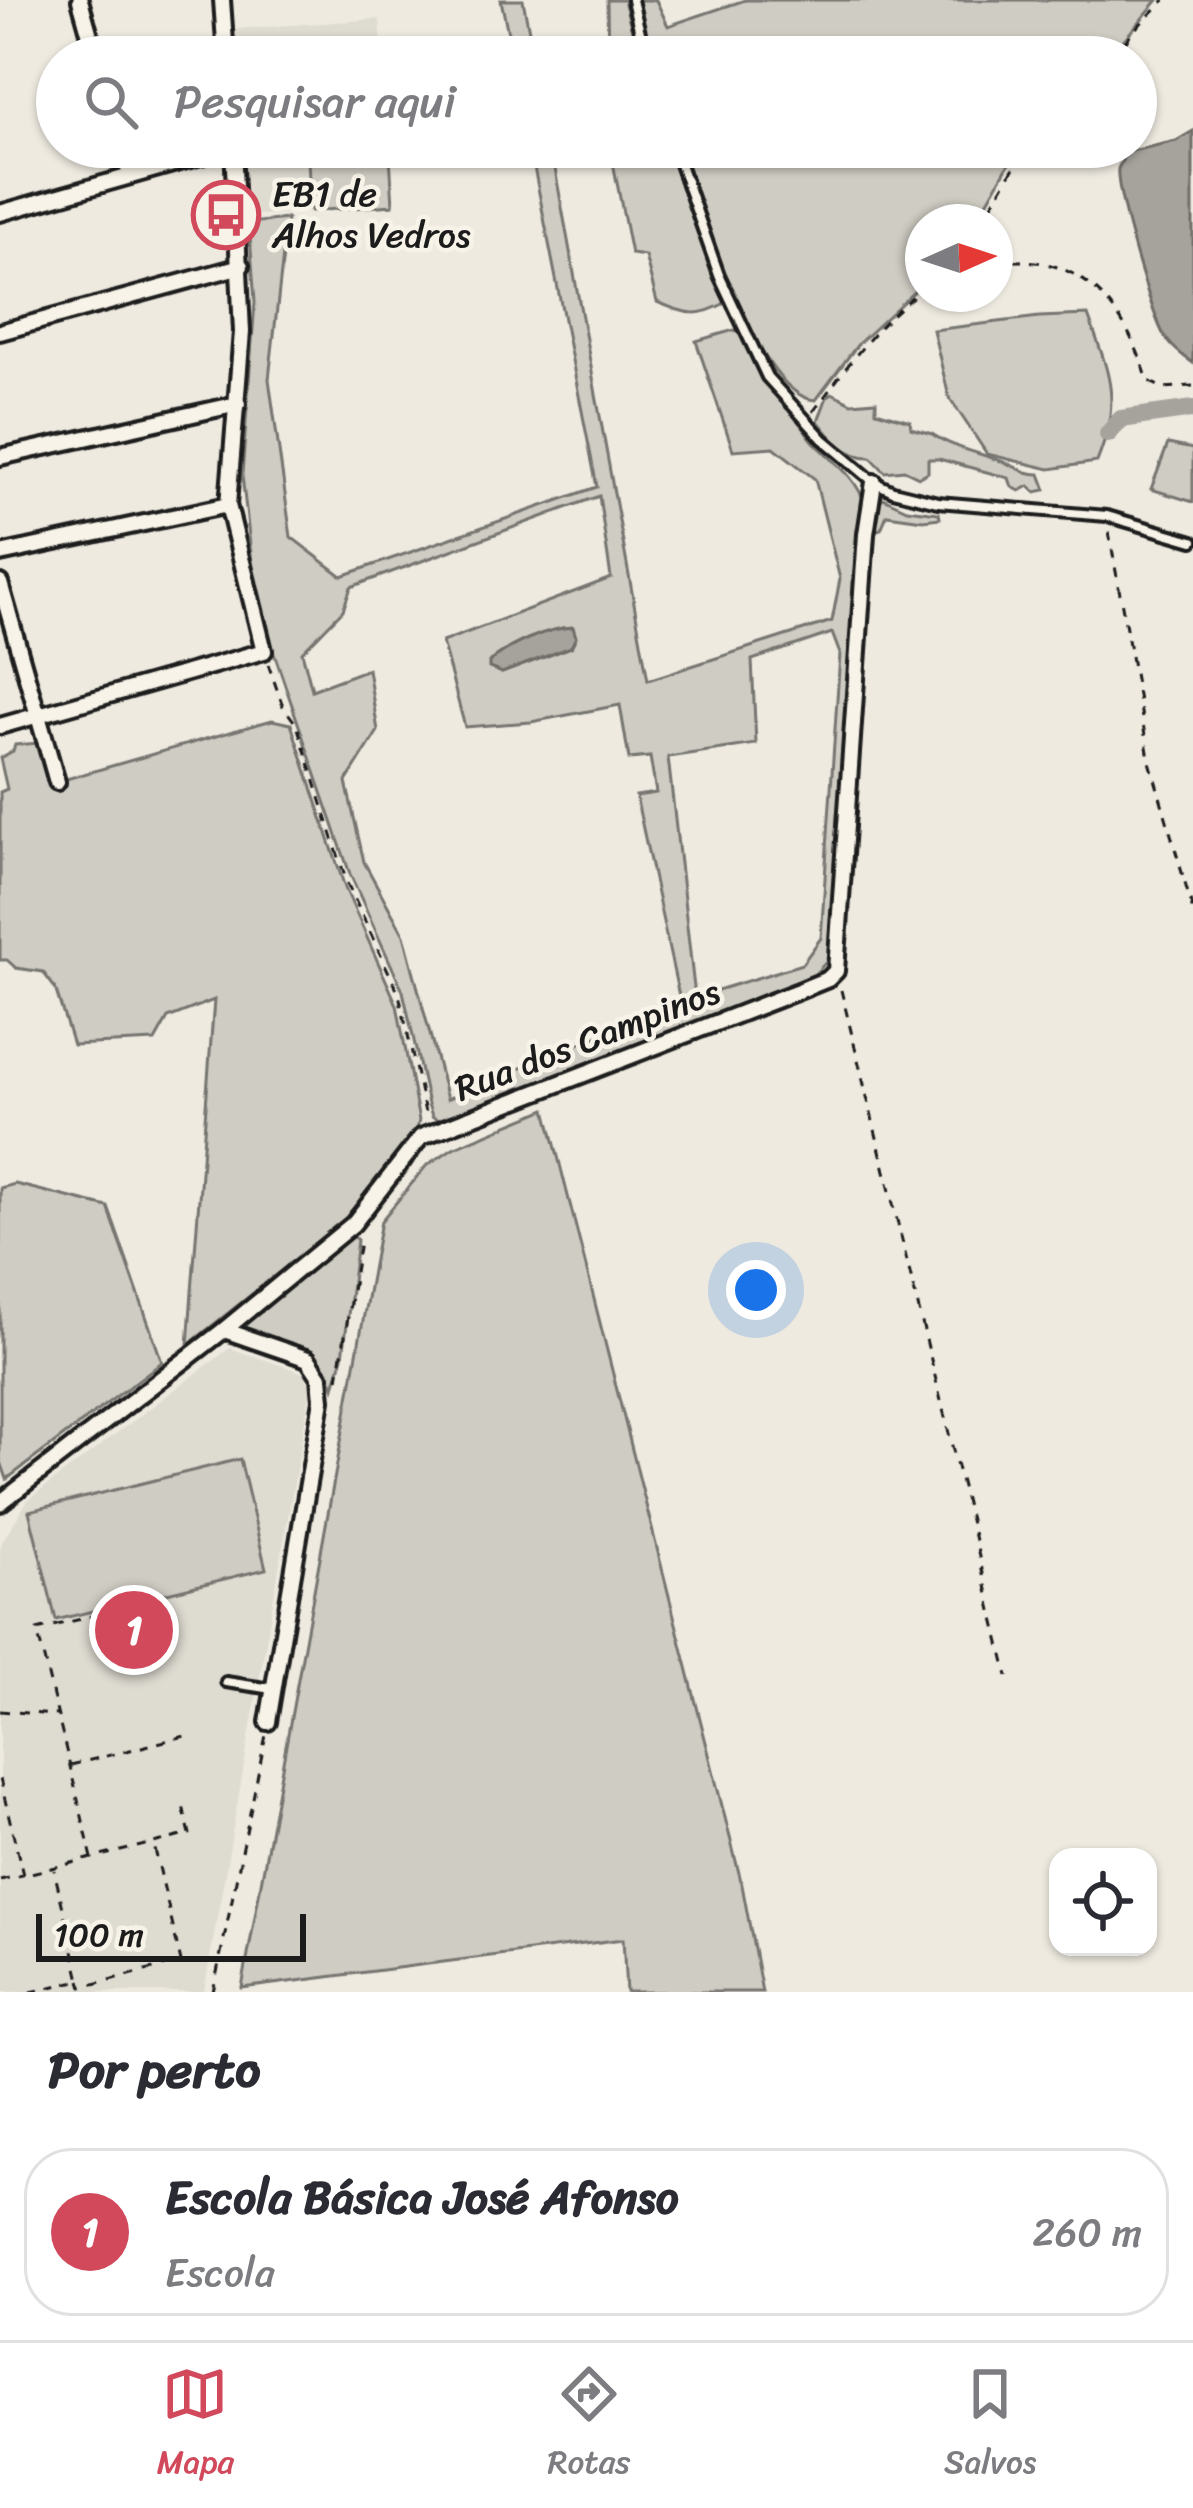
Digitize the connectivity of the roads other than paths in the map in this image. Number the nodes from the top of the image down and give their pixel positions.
1 (80, 0) edge
2 (222, 0) edge
3 (632, 0) edge
4 (90, 36) edge
5 (225, 36) edge
6 (641, 36) edge
7 (128, 168) edge
8 (156, 168) edge
9 (234, 168) edge
10 (681, 168) edge
11 (130, 175) junction
12 (0, 213) edge
13 (241, 266) junction
14 (0, 332) edge
15 (238, 404) junction
16 (0, 458) edge
17 (874, 482) junction
18 (228, 505) junction
19 (1193, 541) edge
20 (0, 554) edge
21 (0, 583) edge
22 (37, 715) junction
23 (0, 726) edge
24 (57, 782) dead end
25 (224, 1330) junction
26 (0, 1503) edge
27 (226, 1682) dead end
28 (273, 1690) junction
29 (268, 1722) road end

1 - 4 street
2 - 5 street
3 - 6 lane
7 - 11 street
8 - 11 street
9 - 13 street
10 - 17 lane
11 - 12 street
13 - 14 street
13 - 15 street
15 - 16 street
15 - 18 street
17 - 19 lane
17 - 25 street, Rua dos Campinos
18 - 20 street
18 - 22 street
21 - 22 street
22 - 23 street
22 - 24 street
25 - 26 street, Rua dos Campinos
25 - 28 street
27 - 28 lane
28 - 29 street

